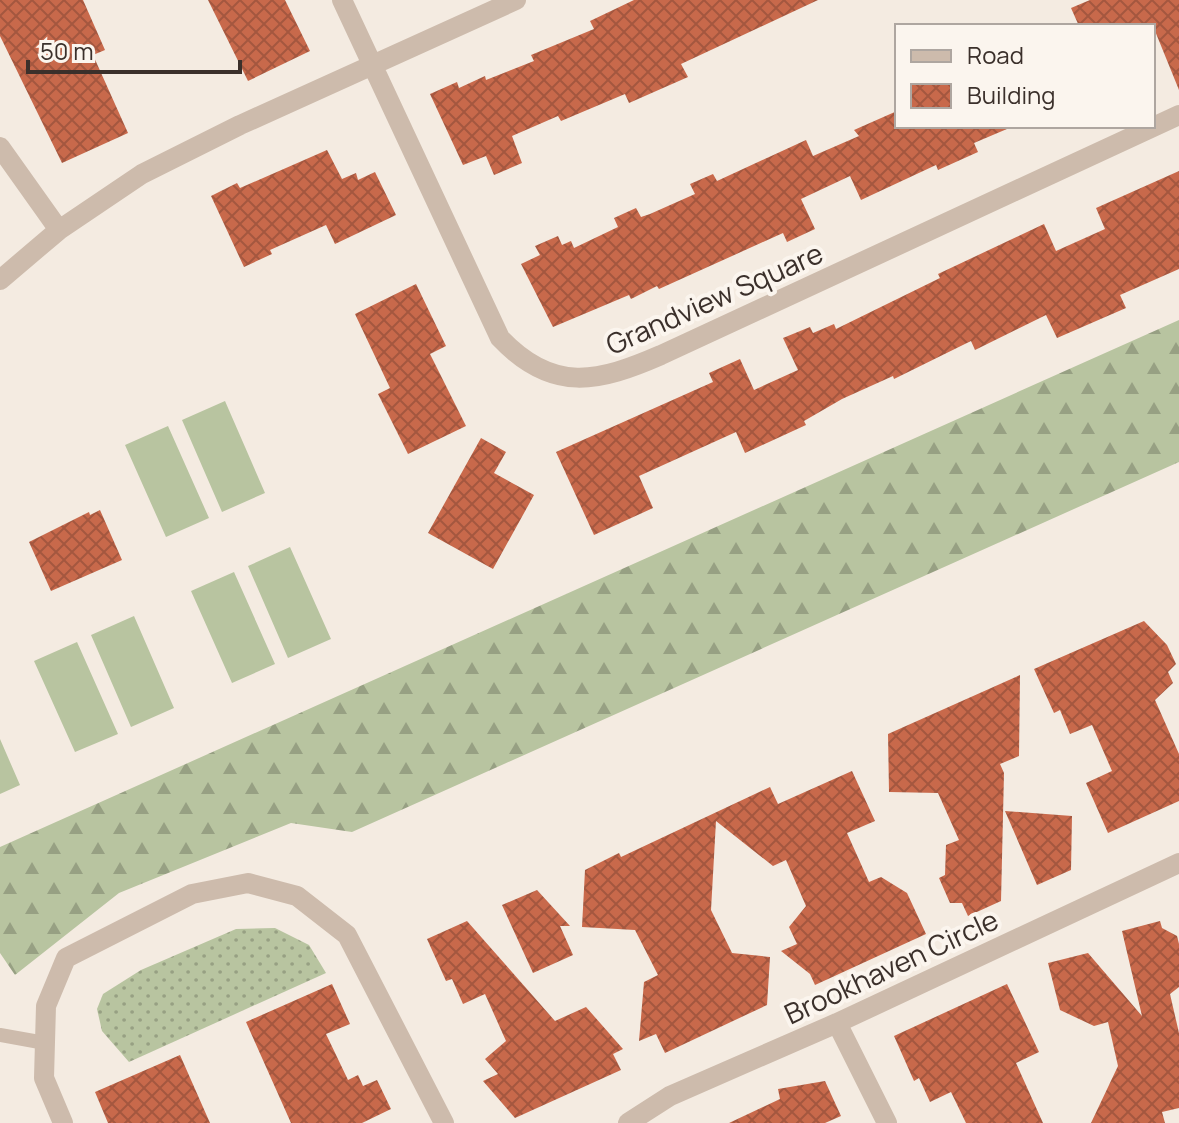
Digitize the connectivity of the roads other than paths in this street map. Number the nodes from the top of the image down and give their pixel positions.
1 (342, 0) edge
2 (516, 0) edge
3 (373, 67) junction
4 (1179, 115) edge
5 (1155, 126) edge
6 (1151, 128) edge
7 (0, 147) edge
8 (59, 230) junction
9 (0, 280) edge
10 (1179, 863) edge
11 (837, 1023) junction
12 (0, 1035) edge
13 (45, 1043) junction
14 (63, 1123) edge
15 (444, 1123) edge
16 (628, 1123) edge
17 (887, 1123) edge

1 - 3 street, Grandview Square
2 - 3 street
3 - 6 street, Grandview Square
3 - 8 street
4 - 5 street, Grandview Square
7 - 8 street
8 - 9 street
10 - 11 street, Brookhaven Circle
11 - 16 street, Brookhaven Circle
11 - 17 street
12 - 13 lane
13 - 14 street
13 - 15 street

